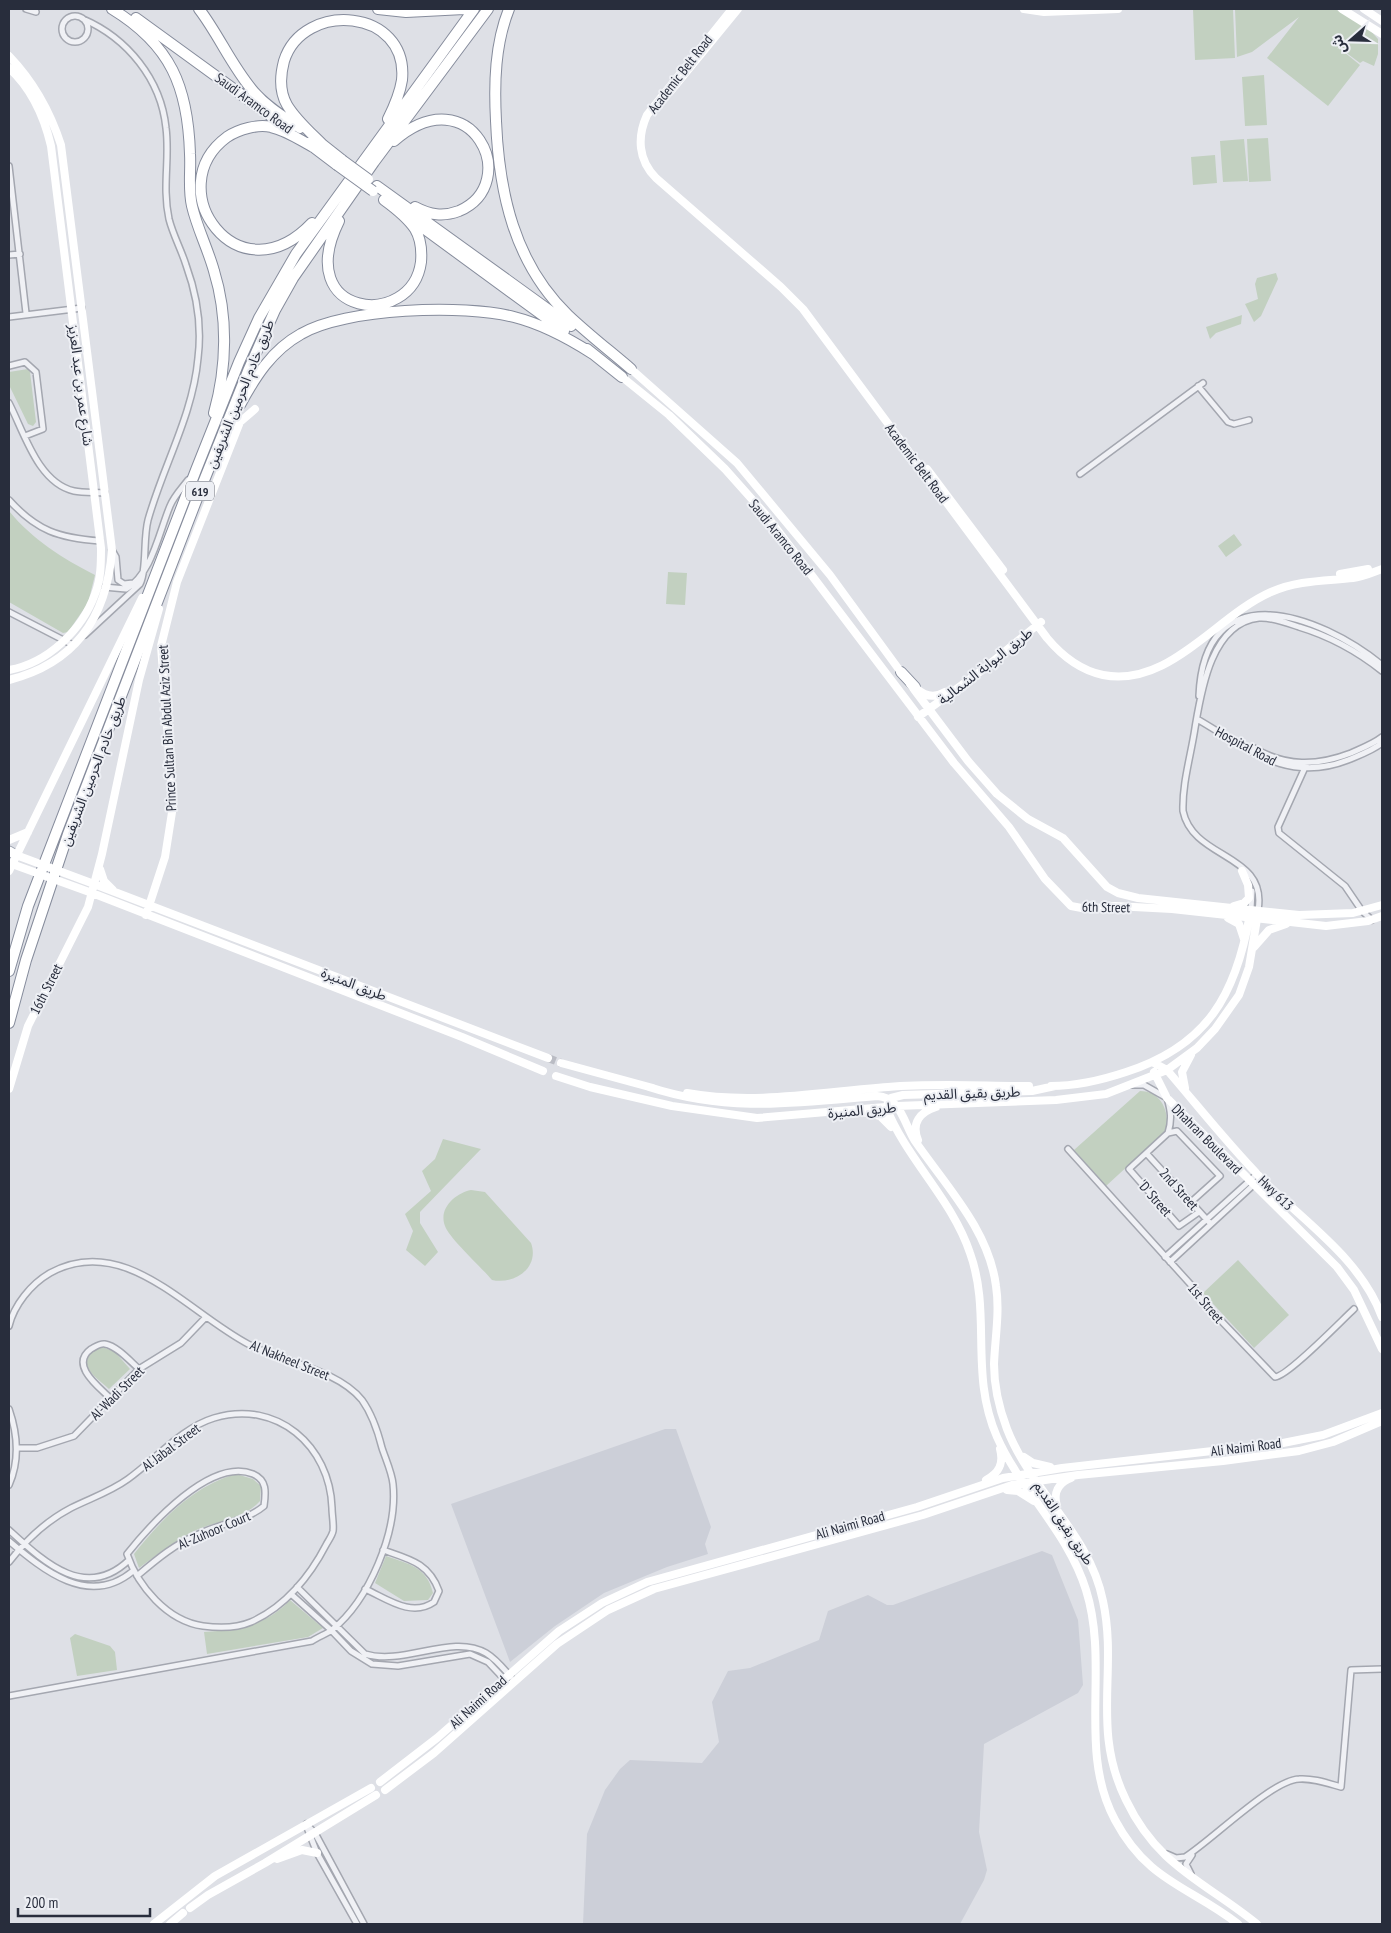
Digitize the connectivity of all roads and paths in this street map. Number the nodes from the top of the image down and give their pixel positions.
1 (26, 9) edge
2 (112, 9) edge
3 (121, 9) edge
4 (199, 9) edge
5 (378, 9) edge
6 (464, 9) edge
7 (474, 9) edge
8 (488, 9) edge
9 (509, 9) edge
10 (732, 9) edge
11 (738, 9) edge
12 (1024, 9) edge
13 (1118, 9) edge
14 (1364, 9) edge
15 (1344, 10) edge
16 (36, 12) dead end
17 (83, 19) junction
18 (1382, 21) edge
19 (99, 26) junction
20 (88, 29) junction
21 (1382, 34) edge
22 (9, 56) edge
23 (9, 68) edge
24 (376, 142) junction
25 (318, 146) junction
26 (374, 162) junction
27 (9, 166) edge
28 (375, 189) junction
29 (340, 193) junction
30 (351, 197) junction
31 (384, 200) junction
32 (12, 208) edge
33 (20, 254) junction
34 (9, 255) edge
35 (72, 308) junction
36 (82, 308) junction
37 (26, 313) junction
38 (9, 316) edge
39 (593, 354) junction
40 (9, 366) edge
41 (631, 369) junction
42 (622, 377) joint
43 (9, 403) edge
44 (255, 409) dead end
45 (1249, 420) dead end
46 (25, 436) junction
47 (216, 453) junction
48 (196, 470) junction
49 (1080, 474) dead end
50 (95, 492) junction
51 (105, 493) junction
52 (9, 500) edge
53 (184, 502) junction
54 (100, 541) junction
55 (112, 550) junction
56 (1382, 565) edge
57 (1382, 569) edge
58 (143, 571) junction
59 (168, 577) junction
60 (133, 583) junction
61 (107, 587) junction
62 (96, 592) junction
63 (9, 612) edge
64 (1039, 624) junction
65 (65, 640) junction
66 (76, 643) junction
67 (1382, 657) edge
68 (988, 664) junction
69 (1378, 664) edge
70 (9, 670) edge
71 (1382, 671) edge
72 (901, 672) junction
73 (9, 680) edge
74 (915, 687) joint
75 (1199, 704) junction
76 (928, 709) junction
77 (1197, 717) junction
78 (918, 718) junction
79 (1382, 737) edge
80 (1382, 743) edge
81 (1306, 766) junction
82 (28, 832) junction
83 (9, 840) edge
84 (12, 853) edge
85 (102, 854) junction
86 (1235, 863) junction
87 (10, 866) edge
88 (1242, 871) junction
89 (94, 884) junction
90 (92, 893) junction
91 (118, 894) junction
92 (106, 898) junction
93 (150, 905) junction
94 (1382, 905) edge
95 (88, 907) junction
96 (1228, 907) junction
97 (1362, 911) junction
98 (1212, 913) junction
99 (146, 914) junction
100 (1254, 914) junction
101 (1382, 916) edge
102 (1372, 920) junction
103 (1299, 922) junction
104 (1249, 947) junction
105 (9, 971) edge
106 (9, 1023) edge
107 (1197, 1048) junction
108 (548, 1058) tunnel mouth
109 (561, 1063) tunnel mouth
110 (1154, 1063) junction
111 (1167, 1070) junction
112 (544, 1071) dead end
113 (556, 1076) dead end
114 (1154, 1076) junction
115 (1129, 1085) junction
116 (1055, 1086) junction
117 (649, 1088) junction
118 (9, 1089) edge
119 (1186, 1092) junction
120 (1167, 1098) junction
121 (890, 1099) junction
122 (944, 1105) junction
123 (897, 1106) junction
124 (886, 1107) junction
125 (849, 1110) junction
126 (1168, 1133) junction
127 (1068, 1149) dead end
128 (907, 1150) junction
129 (922, 1151) junction
130 (1147, 1154) junction
131 (1259, 1176) junction
132 (1252, 1183) junction
133 (1190, 1203) junction
134 (1199, 1212) junction
135 (1206, 1220) junction
136 (1211, 1225) junction
137 (1165, 1257) junction
138 (1170, 1262) junction
139 (1354, 1309) dead end
140 (206, 1316) junction
141 (1382, 1317) edge
142 (9, 1326) edge
143 (1382, 1349) edge
144 (139, 1369) junction
145 (110, 1398) junction
146 (9, 1409) edge
147 (1381, 1415) edge
148 (1382, 1425) edge
149 (1369, 1426) junction
150 (996, 1435) junction
151 (17, 1448) junction
152 (1018, 1451) junction
153 (1062, 1468) junction
154 (1032, 1472) junction
155 (1019, 1474) junction
156 (1078, 1475) junction
157 (1037, 1481) junction
158 (1025, 1483) junction
159 (9, 1485) edge
160 (974, 1487) junction
161 (987, 1492) junction
162 (1045, 1512) junction
163 (1060, 1513) junction
164 (9, 1530) edge
165 (9, 1541) edge
166 (21, 1548) junction
167 (383, 1550) junction
168 (130, 1560) junction
169 (9, 1562) edge
170 (133, 1571) junction
171 (137, 1576) junction
172 (297, 1587) junction
173 (365, 1589) junction
174 (290, 1594) junction
175 (336, 1625) junction
176 (331, 1630) junction
177 (1382, 1669) edge
178 (506, 1676) junction
179 (512, 1683) junction
180 (9, 1696) edge
181 (390, 1775) junction
182 (380, 1782) dead end
183 (396, 1782) junction
184 (385, 1790) dead end
185 (306, 1824) junction
186 (312, 1834) junction
187 (1154, 1844) junction
188 (1194, 1852) junction
189 (317, 1853) junction
190 (265, 1863) junction
191 (1208, 1890) junction
192 (190, 1908) dead end
193 (183, 1914) dead end
194 (154, 1924) edge
195 (170, 1924) edge
196 (357, 1924) edge
197 (364, 1924) edge
198 (1238, 1924) edge
199 (1257, 1924) edge

1 - 16 street
2 - 48 highway
3 - 25 highway, Saudi Aramco Road
4 - 25 highway
5 - 6 highway
7 - 24 highway, طريق خادم الحرمين الشريفين / 619
8 - 26 highway, طريق خادم الحرمين الشريفين / 619
9 - 41 highway
10 - 64 main road, Academic Belt Road
11 - 64 main road, Academic Belt Road
12 - 13 main road
14 - 18 main road
15 - 21 main road
17 - 19 street
17 - 20 street
17 - 20 street
19 - 20 street
19 - 58 street
22 - 36 main road
23 - 35 main road, شارع عمر بن عبد العزيز
24 - 25 highway
24 - 29 highway, طريق خادم الحرمين الشريفين / 619
25 - 28 highway, Saudi Aramco Road, bridge
25 - 29 highway
26 - 28 highway
26 - 30 highway, طريق خادم الحرمين الشريفين / 619
27 - 32 street
28 - 31 highway, Saudi Aramco Road
28 - 41 highway
29 - 48 highway, طريق خادم الحرمين الشريفين / 619
30 - 31 highway
30 - 47 highway, طريق خادم الحرمين الشريفين / 619
31 - 39 highway
32 - 33 street
33 - 34 street
33 - 37 street
35 - 36 street
35 - 37 street
35 - 50 main road, شارع عمر بن عبد العزيز
36 - 51 main road
37 - 38 street
39 - 42 highway
39 - 47 highway
40 - 46 street
41 - 72 main road, Saudi Aramco Road
42 - 78 main road, Saudi Aramco Road
43 - 46 street
44 - 93 main road, Prince Sultan Bin Abdul Aziz Street
45 - 49 street
46 - 50 street
47 - 59 highway, طريق خادم الحرمين الشريفين / 619
48 - 53 highway, طريق خادم الحرمين الشريفين / 619
48 - 58 street
50 - 51 street
50 - 54 main road, شارع عمر بن عبد العزيز
51 - 55 main road
52 - 54 street
53 - 82 main road
53 - 105 highway, طريق خادم الحرمين الشريفين / 619
54 - 62 main road, شارع عمر بن عبد العزيز
55 - 60 street
55 - 61 main road
56 - 64 main road, Academic Belt Road
57 - 64 main road, Academic Belt Road
58 - 60 street
58 - 66 street
59 - 85 main road
59 - 106 highway, طريق خادم الحرمين الشريفين / 619
60 - 61 street
61 - 62 street
61 - 66 main road
62 - 65 main road, شارع عمر بن عبد العزيز
63 - 65 street
64 - 68 main road, طريق البوابة الشمالية
65 - 66 street
65 - 70 main road, شارع عمر بن عبد العزيز
66 - 73 main road
67 - 69 street
68 - 74 main road
68 - 76 main road, طريق البوابة الشمالية
69 - 71 street, Hospital Road
69 - 75 street, Hospital Road
69 - 75 street, Hospital Road
72 - 74 highway
72 - 76 main road, Saudi Aramco Road
75 - 77 street, Hospital Road
76 - 78 main road, طريق البوابة الشمالية
76 - 96 main road, 6th Street
77 - 81 street, Hospital Road
77 - 86 street, Hospital Road
78 - 98 main road, 6th Street
79 - 81 street, Hospital Road
80 - 81 street, Hospital Road
81 - 97 street
82 - 83 main road
82 - 84 main road
84 - 87 main road
84 - 89 main road, طريق المنيرة, bridge
85 - 89 main road, 16th Street
85 - 91 main road
86 - 88 street, Hospital Road
86 - 100 street, Hospital Road
87 - 90 main road, bridge
88 - 96 main road
88 - 100 street, Hospital Road
89 - 90 main road, 16th Street
89 - 91 main road, طريق المنيرة
90 - 92 main road, طريق المنيرة
90 - 95 main road, 16th Street
91 - 93 main road, طريق المنيرة
92 - 95 main road
92 - 99 main road, طريق المنيرة
93 - 99 main road, Prince Sultan Bin Abdul Aziz Street
93 - 108 main road, طريق المنيرة
94 - 97 main road, 6th Street
95 - 118 main road, 16th Street
96 - 100 main road, 6th Street
97 - 100 main road, 6th Street
97 - 102 street
98 - 100 main road, 6th Street
98 - 104 main road
99 - 112 main road, طريق المنيرة
100 - 103 main road, 6th Street
100 - 104 main road
101 - 102 main road, 6th Street
102 - 103 main road, 6th Street
103 - 104 main road
104 - 107 main road
104 - 110 main road
107 - 111 main road
107 - 119 main road
109 - 117 main road, طريق المنيرة
110 - 111 main road, Hwy 613
110 - 114 main road
110 - 116 main road, طريق المنيرة
111 - 114 main road, طريق المنيرة
111 - 119 main road, Hwy 613
113 - 125 main road, طريق المنيرة
114 - 115 main road, طريق المنيرة
114 - 120 main road, Dhahran Boulevard
115 - 120 street
115 - 122 main road, طريق المنيرة
116 - 117 main road, طريق المنيرة
116 - 121 main road, طريق بقيق القديم
117 - 121 main road, طريق بقيق القديم
119 - 131 main road, Hwy 613
120 - 126 street
120 - 132 main road, Dhahran Boulevard
121 - 123 main road, طريق بقيق القديم
121 - 124 main road
122 - 123 main road, طريق المنيرة
122 - 129 main road
123 - 124 main road, طريق المنيرة
123 - 129 main road, طريق بقيق القديم
124 - 125 main road, طريق المنيرة
124 - 128 main road, طريق بقيق القديم
125 - 128 main road
126 - 130 street, 'D' Street
126 - 133 street
127 - 137 street, 1st Street
128 - 150 main road, طريق بقيق القديم
129 - 152 main road, طريق بقيق القديم
130 - 133 street, 2nd Street
130 - 134 street, 'D' Street
131 - 132 street
131 - 141 main road, Hwy 613
132 - 135 street
132 - 136 street
132 - 143 main road, Dhahran Boulevard
133 - 134 street, 2nd Street
134 - 135 street, 2nd Street
135 - 136 street, 2nd Street
135 - 137 street
136 - 138 street
137 - 138 street, 1st Street
138 - 139 street, 1st Street
140 - 142 street, Al Nakheel Street
140 - 144 street, Al-Wadi Street
140 - 167 street, Al Nakheel Street
144 - 145 street, Al-Wadi Street
144 - 145 street
145 - 151 street, Al-Wadi Street
146 - 151 street
147 - 149 main road, Ali Naimi Road
147 - 153 main road, Ali Naimi Road
148 - 149 main road
149 - 156 main road, Ali Naimi Road
150 - 155 main road, طريق بقيق القديم
150 - 160 main road
151 - 159 street
152 - 153 main road
152 - 154 main road, طريق بقيق القديم
153 - 154 main road, Ali Naimi Road
154 - 155 main road, Ali Naimi Road
154 - 157 main road, طريق بقيق القديم
155 - 158 main road, طريق بقيق القديم
155 - 160 main road, Ali Naimi Road
156 - 157 main road, Ali Naimi Road
156 - 163 main road
157 - 158 main road, Ali Naimi Road
157 - 163 main road, طريق بقيق القديم
158 - 161 main road, Ali Naimi Road
158 - 162 main road, طريق بقيق القديم
160 - 178 main road, Ali Naimi Road
161 - 162 main road
161 - 179 main road, Ali Naimi Road
162 - 198 main road, طريق بقيق القديم
163 - 187 main road, طريق بقيق القديم
164 - 166 street
165 - 166 street
166 - 168 street
166 - 169 street
166 - 170 street
166 - 172 street, Al Jabal Street
167 - 173 street, Al Nakheel Street
167 - 173 street
168 - 170 street
168 - 171 street, Al-Zuhoor Court
170 - 171 street, Al Jabal Street
171 - 174 street, Al Jabal Street
172 - 174 street, Al Jabal Street
172 - 175 street
173 - 175 street, Al Nakheel Street
174 - 176 street
175 - 176 street, Al Nakheel Street
175 - 178 street
176 - 178 street
176 - 180 street, Al Nakheel Street
177 - 188 street
178 - 179 street
178 - 181 main road, Ali Naimi Road
179 - 183 main road, Ali Naimi Road
181 - 182 main road, Ali Naimi Road
181 - 183 main road
183 - 184 main road, Ali Naimi Road
185 - 186 street
185 - 186 main road
185 - 194 main road
186 - 189 street
186 - 190 main road
186 - 197 street
187 - 188 street
187 - 191 main road, طريق بقيق القديم
188 - 191 street
189 - 190 main road
189 - 196 street
190 - 192 main road
191 - 199 main road, طريق بقيق القديم
193 - 195 main road

